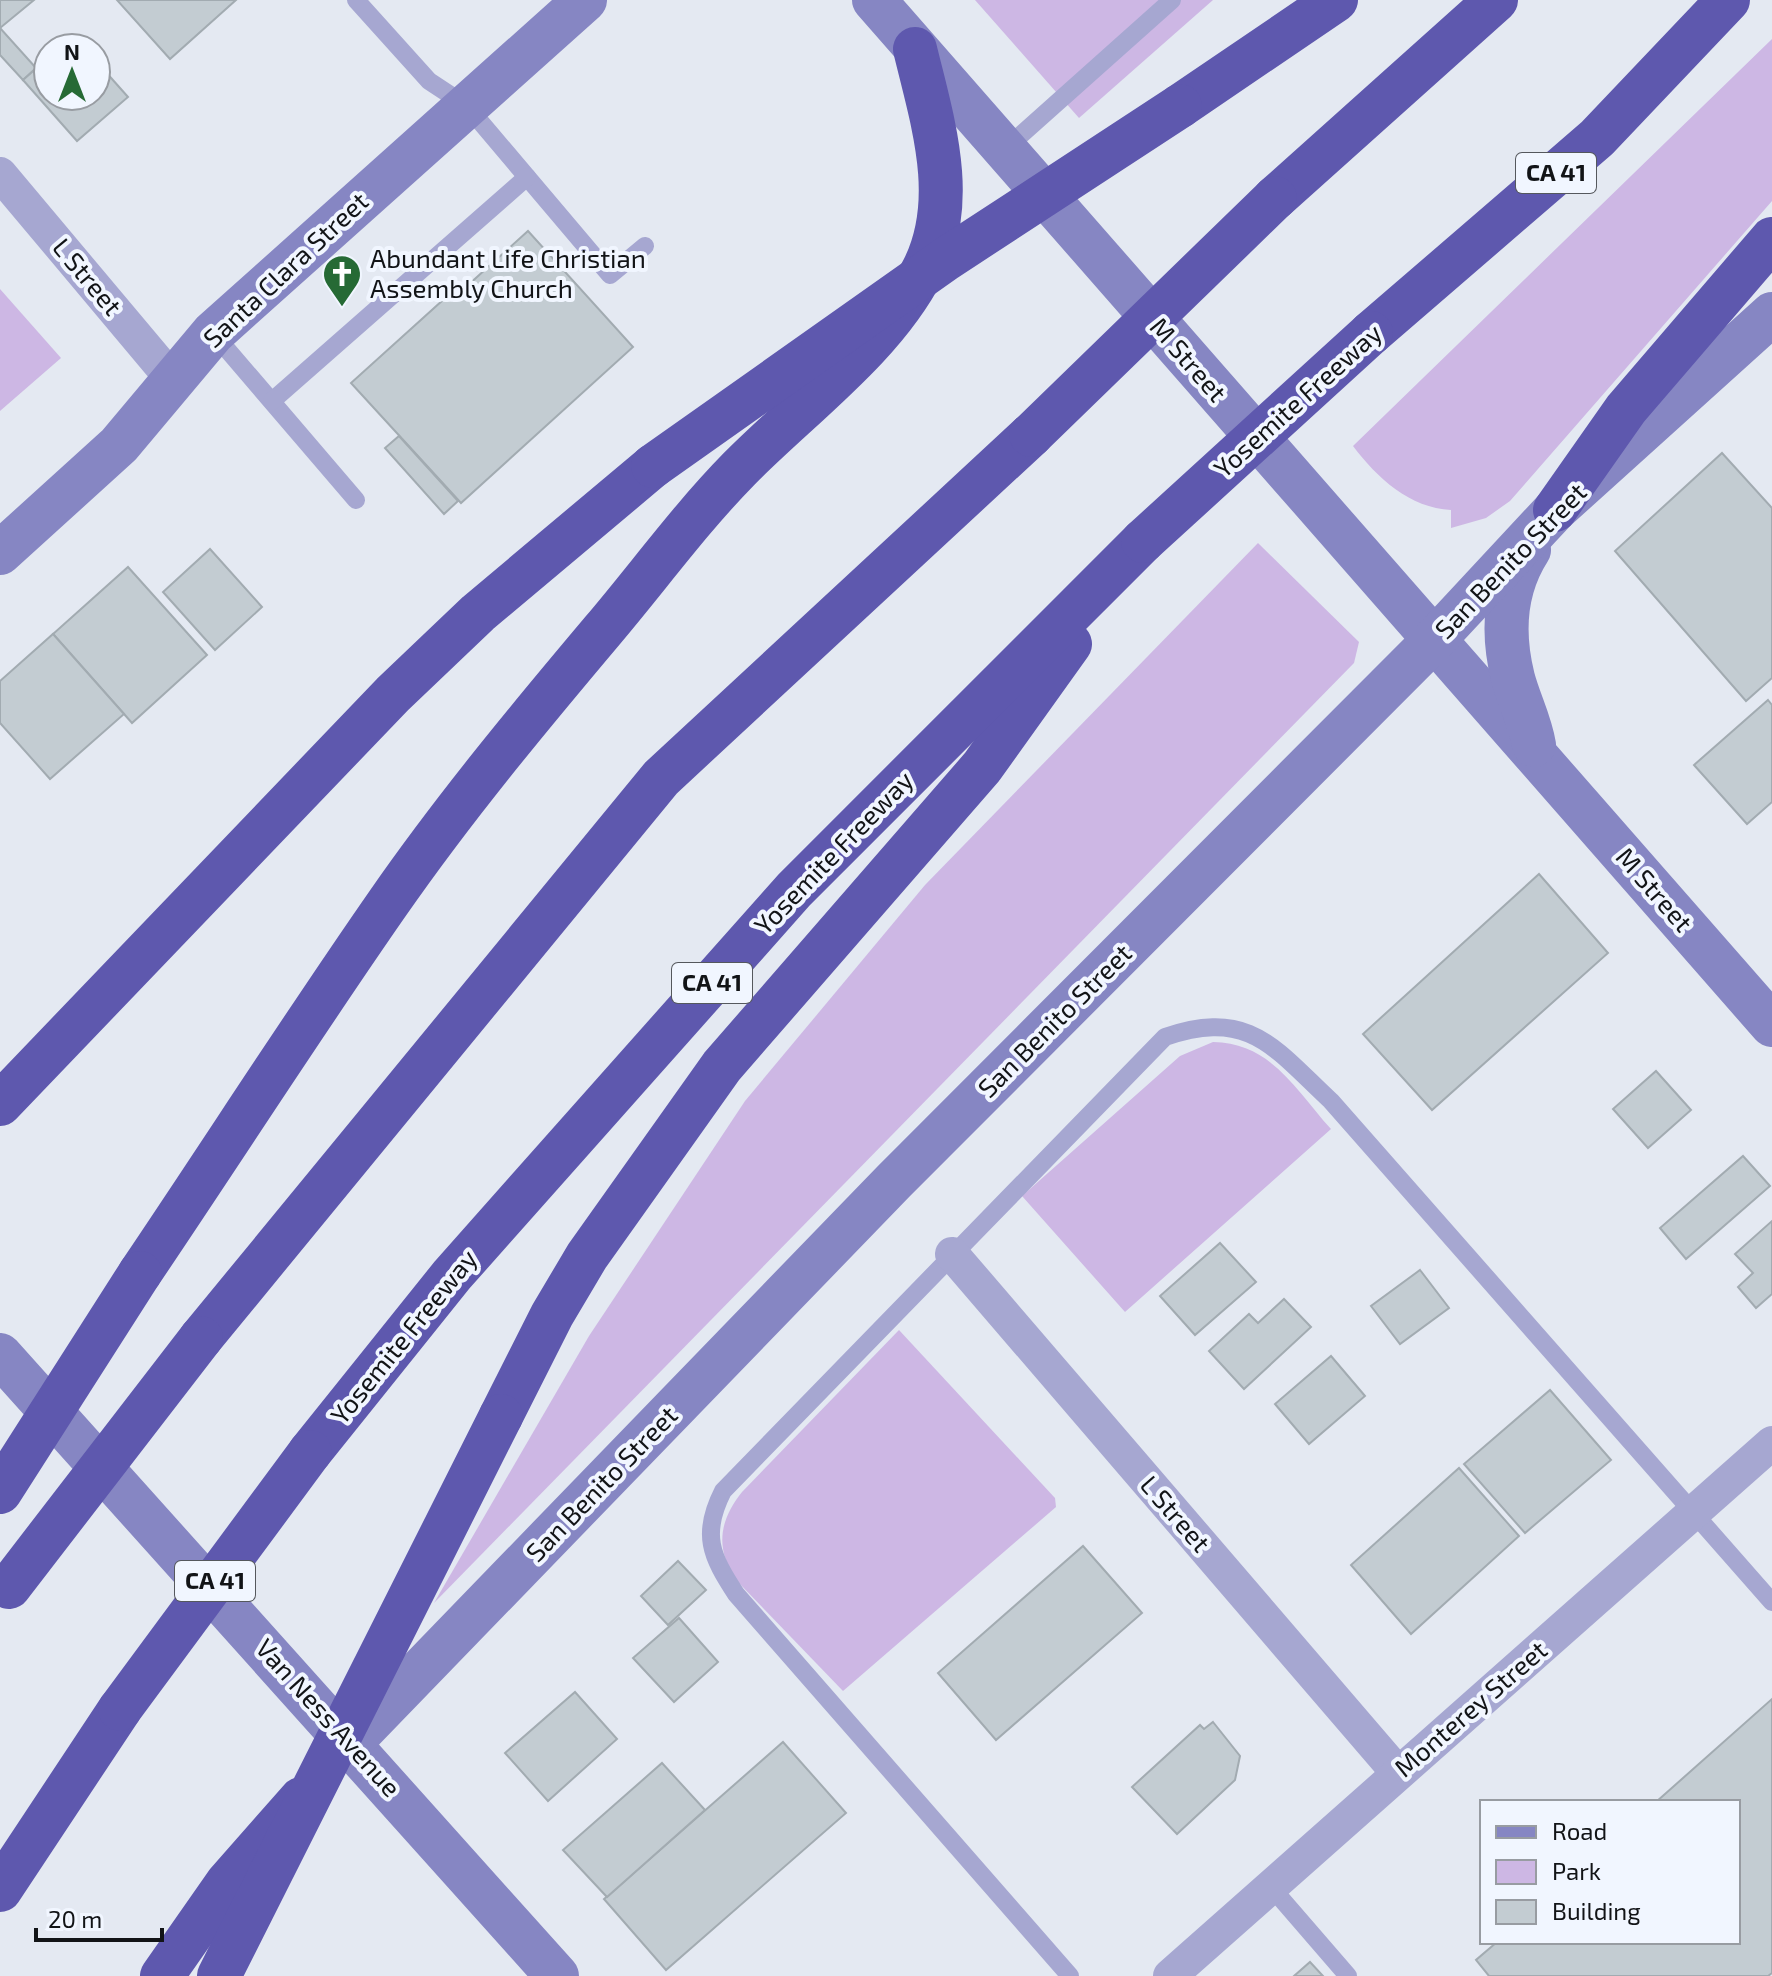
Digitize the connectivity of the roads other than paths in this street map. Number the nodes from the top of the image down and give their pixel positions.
1 (356, 0) edge
2 (585, 0) edge
3 (874, 0) edge
4 (1172, 0) edge
5 (1336, 0) edge
6 (1496, 0) edge
7 (1728, 0) edge
8 (915, 49) junction
9 (467, 106) junction
10 (1004, 150) junction
11 (0, 174) edge
12 (527, 177) junction
13 (1772, 239) edge
14 (645, 246) dead end
15 (1772, 314) edge
16 (213, 333) junction
17 (173, 380) junction
18 (272, 401) junction
19 (356, 500) dead end
20 (1555, 510) junction
21 (1143, 541) junction
22 (0, 553) edge
23 (1434, 640) junction
24 (1536, 755) junction
25 (1772, 1025) edge
26 (0, 1104) edge
27 (952, 1254) junction
28 (0, 1355) edge
29 (1772, 1443) edge
30 (0, 1492) edge
31 (1694, 1512) junction
32 (5, 1593) edge
33 (1772, 1602) edge
34 (351, 1742) junction
35 (1398, 1773) junction
36 (1271, 1887) junction
37 (0, 1890) edge
38 (1177, 1974) edge
39 (162, 1976) edge
40 (219, 1976) edge
41 (557, 1976) edge
42 (1070, 1976) edge
43 (1348, 1976) edge

1 - 9 lane
2 - 9 street, Santa Clara Street
3 - 8 street, M Street
4 - 10 lane
5 - 26 highway, bridge
6 - 32 highway, bridge
7 - 21 highway, Yosemite Freeway / CA 41, bridge
8 - 10 street, M Street
8 - 30 highway, bridge
9 - 12 lane
9 - 16 street, Santa Clara Street
10 - 23 street, M Street
11 - 17 street, L Street
12 - 14 lane
12 - 18 lane
13 - 20 highway
15 - 20 street, San Benito Street
16 - 17 street, Santa Clara Street
16 - 18 lane
17 - 22 street, Santa Clara Street
18 - 19 lane
20 - 23 street, San Benito Street
20 - 24 street, M Street
21 - 37 highway, Yosemite Freeway / CA 41, bridge
21 - 40 highway, bridge
23 - 24 street, M Street
23 - 34 street, San Benito Street
24 - 25 street, M Street
27 - 31 lane
27 - 35 street, L Street
27 - 42 lane
28 - 34 street, Van Ness Avenue
29 - 31 street, Monterey Street
31 - 33 lane
31 - 35 street, Monterey Street
34 - 39 highway
34 - 41 street, Van Ness Avenue
35 - 36 street, Monterey Street
36 - 38 street, Monterey Street
36 - 43 lane

